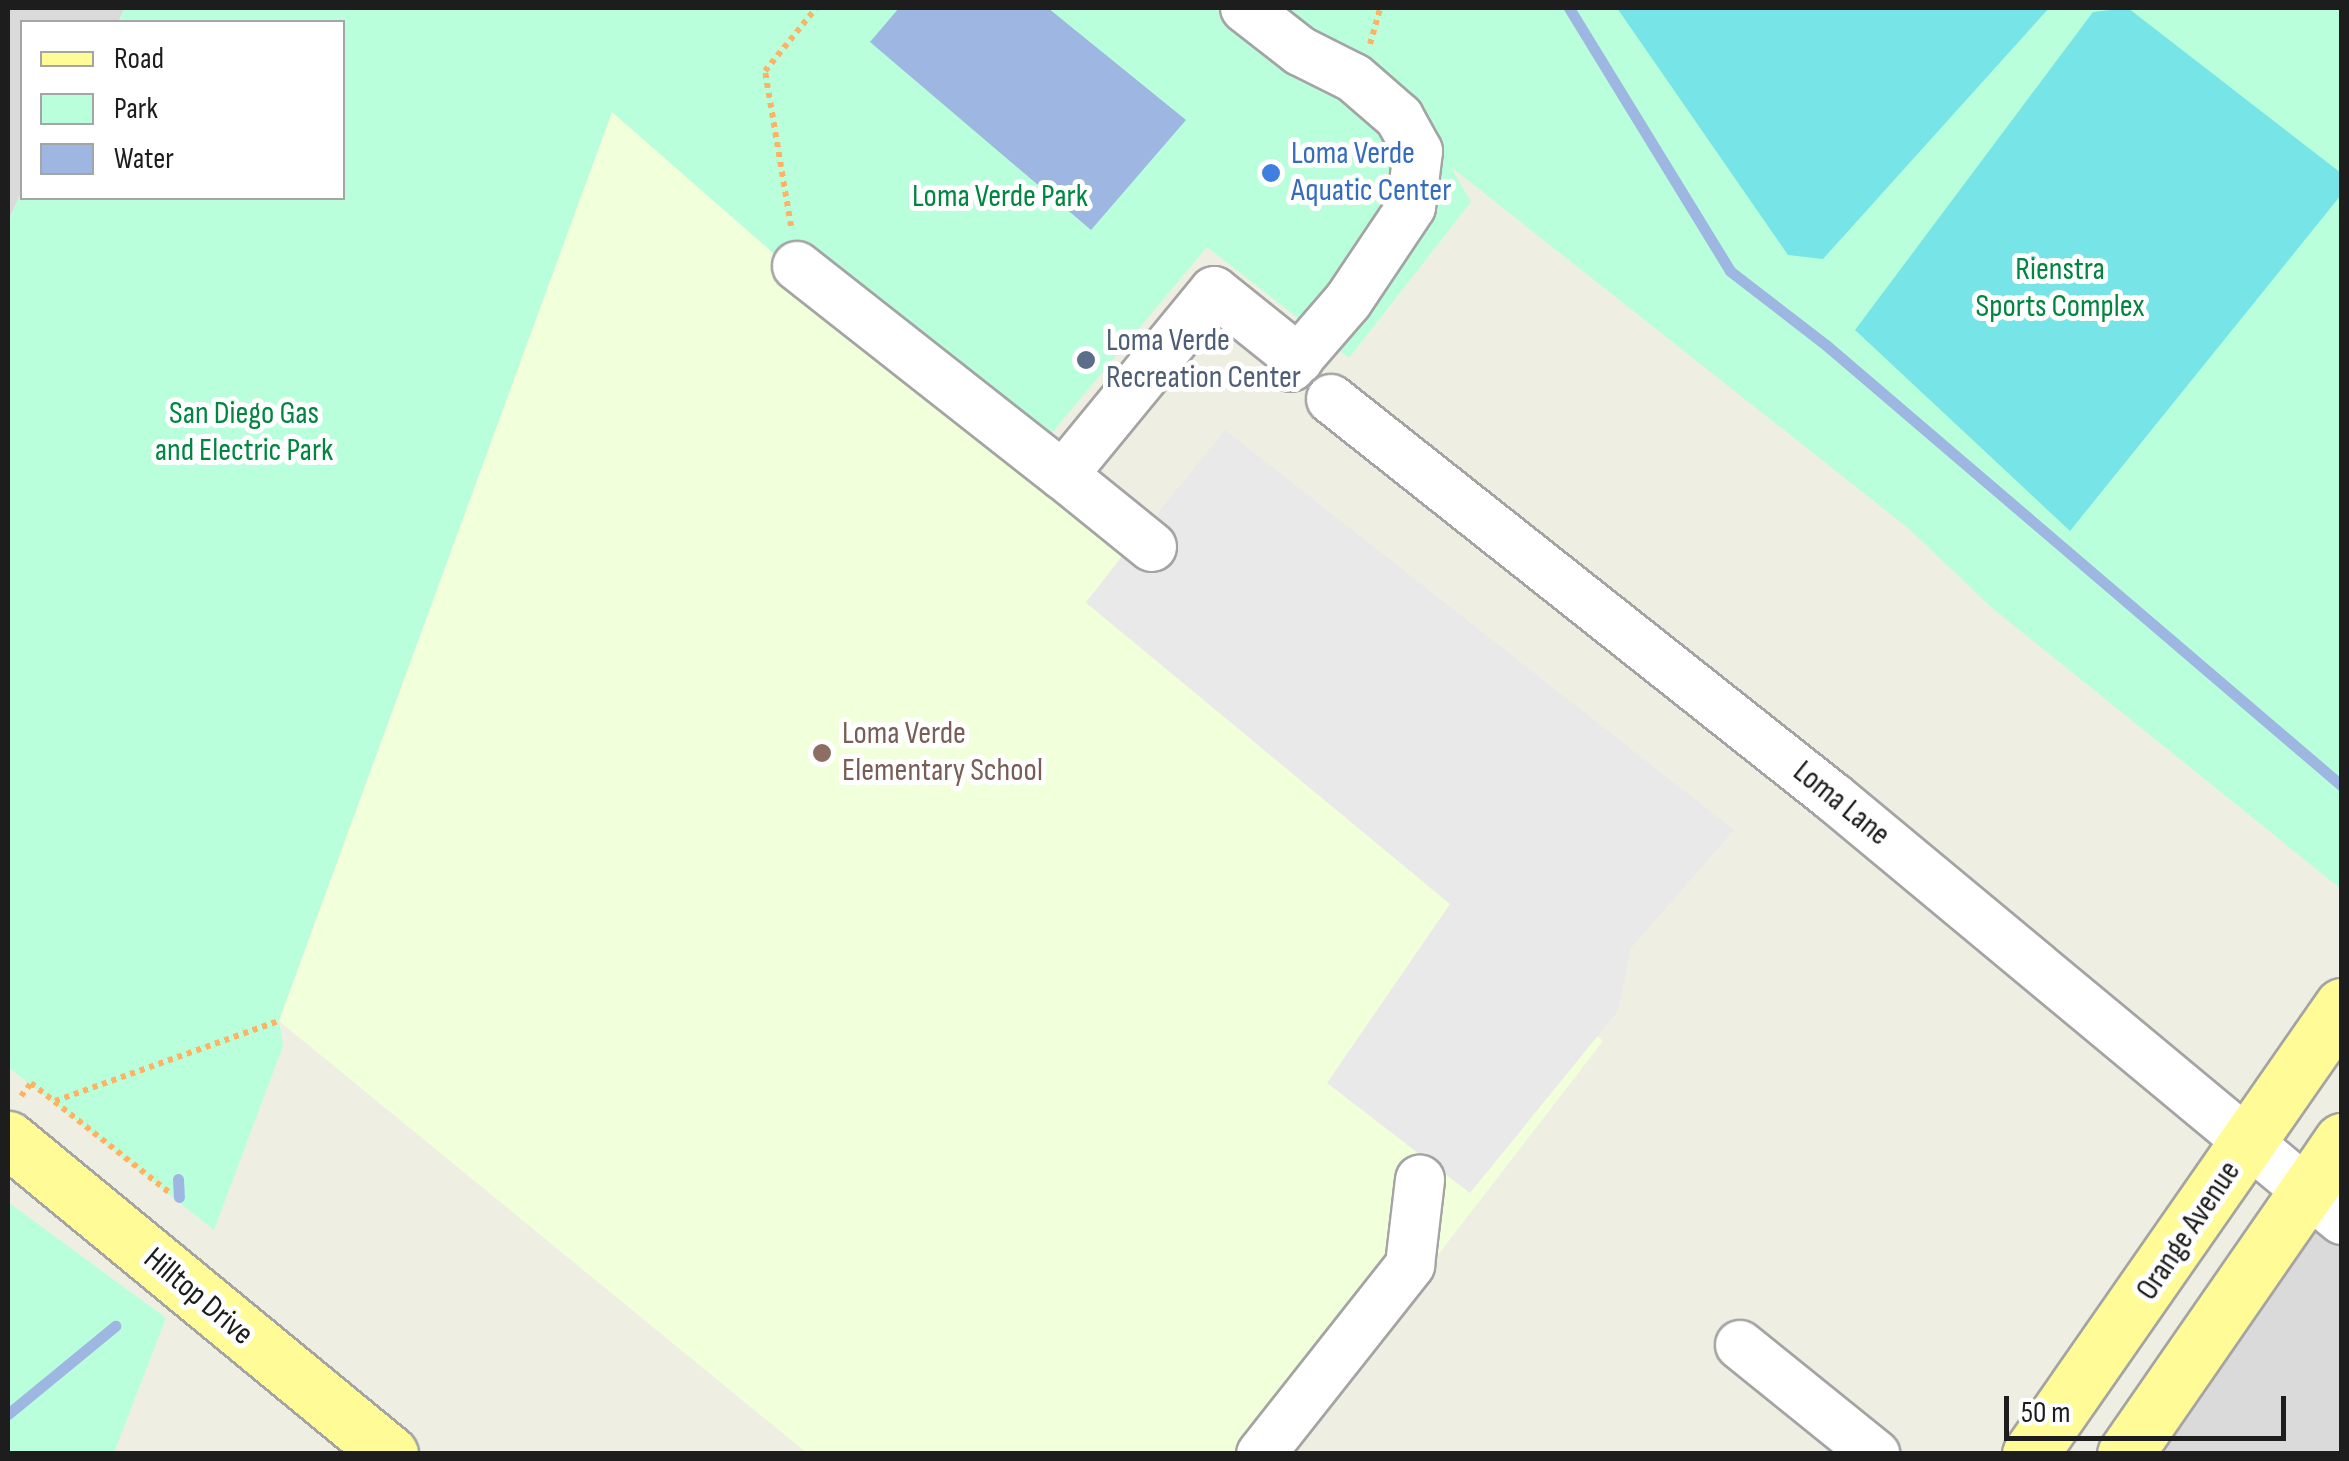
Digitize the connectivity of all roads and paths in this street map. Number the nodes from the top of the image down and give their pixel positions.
1 (816, 8) edge
2 (1245, 8) edge
3 (797, 266) joint
4 (1331, 399) dead end
5 (1063, 476) junction
6 (1152, 547) dead end
7 (2342, 1006) edge
8 (278, 1020) dead end
9 (54, 1101) junction
10 (8, 1112) edge
11 (8, 1139) edge
12 (2252, 1140) junction
13 (2342, 1140) edge
14 (1420, 1180) dead end
15 (170, 1193) dead end
16 (2324, 1206) edge
17 (1740, 1345) dead end
18 (390, 1454) edge
19 (1261, 1454) edge
20 (1876, 1454) edge
21 (2030, 1454) edge
22 (2125, 1454) edge

1 - 3 path
2 - 5 street
3 - 5 street
4 - 12 street, Loma Lane
5 - 6 street
7 - 12 main road, Orange Avenue
8 - 9 path
9 - 10 path
9 - 15 path
11 - 18 main road, Hilltop Drive
12 - 16 street, Loma Lane
12 - 21 main road, Orange Avenue
13 - 16 main road
14 - 19 street
16 - 22 main road
17 - 20 street

